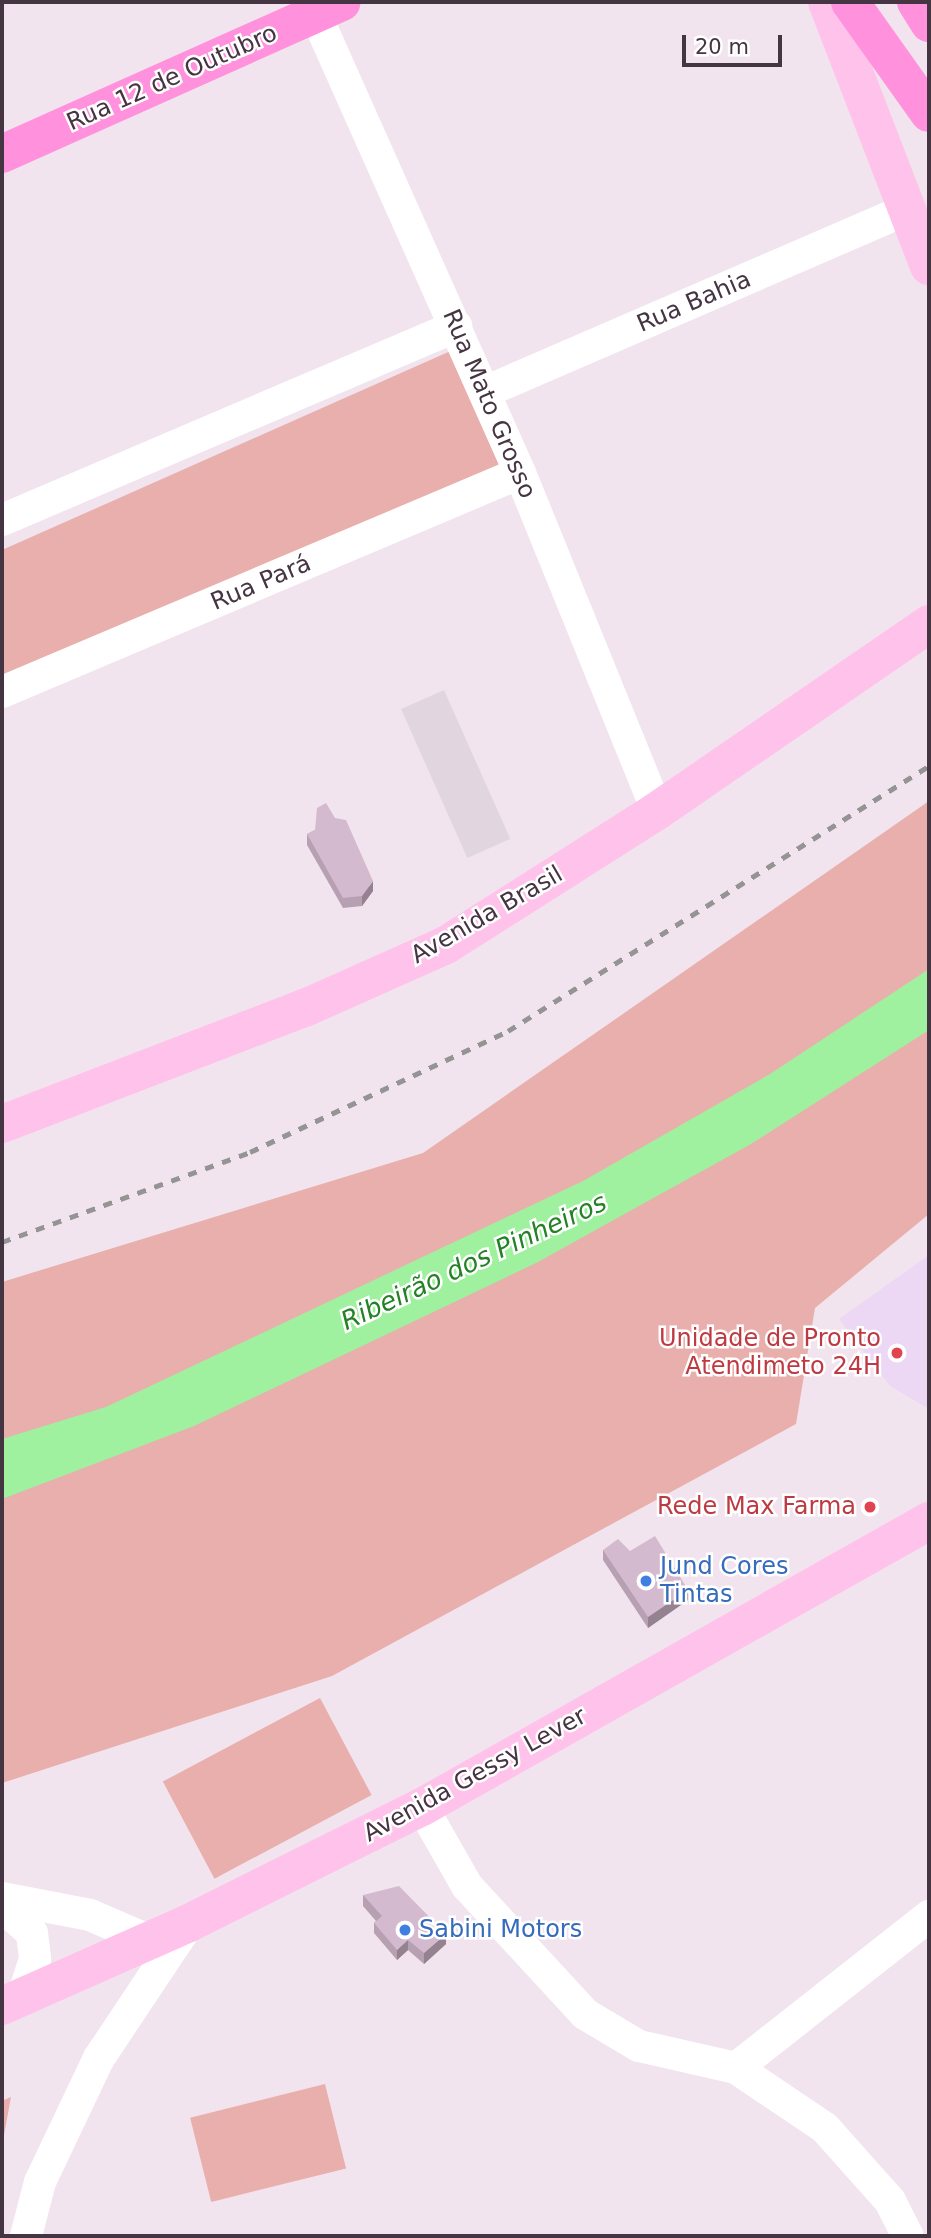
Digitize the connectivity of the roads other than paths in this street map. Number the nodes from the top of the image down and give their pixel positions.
1 (827, 2) edge
2 (850, 2) edge
3 (916, 2) edge
4 (323, 6) edge
5 (929, 23) edge
6 (929, 113) edge
7 (2, 154) edge
8 (904, 211) junction
9 (929, 266) edge
10 (456, 326) junction
11 (485, 392) junction
12 (520, 473) junction
13 (2, 520) edge
14 (929, 624) edge
15 (2, 692) edge
16 (657, 811) junction
17 (2, 1124) edge
18 (929, 1521) edge
19 (422, 1807) junction
20 (2, 1898) edge
21 (2, 1906) edge
22 (929, 1916) edge
23 (189, 1923) junction
24 (148, 1940) junction
25 (12, 2001) edge
26 (736, 2068) junction
27 (26, 2236) edge
28 (908, 2236) edge

1 - 8 main road
2 - 6 main road
3 - 5 main road
4 - 7 main road, Rua 12 de Outubro
4 - 10 street, Rua Mato Grosso
8 - 9 main road
8 - 11 street, Rua Bahia
10 - 11 street, Rua Mato Grosso
10 - 13 street
11 - 12 street, Rua Mato Grosso
12 - 15 street, Rua Pará
12 - 16 street, Rua Mato Grosso
14 - 16 main road, Avenida Brasil
16 - 17 main road, Avenida Brasil
18 - 19 main road, Avenida Gessy Lever
19 - 23 main road, Avenida Gessy Lever
19 - 26 street
20 - 24 street
21 - 25 street
22 - 26 street
23 - 24 main road, Avenida Gessy Lever
23 - 27 street
24 - 25 main road, Avenida Gessy Lever
26 - 28 street

